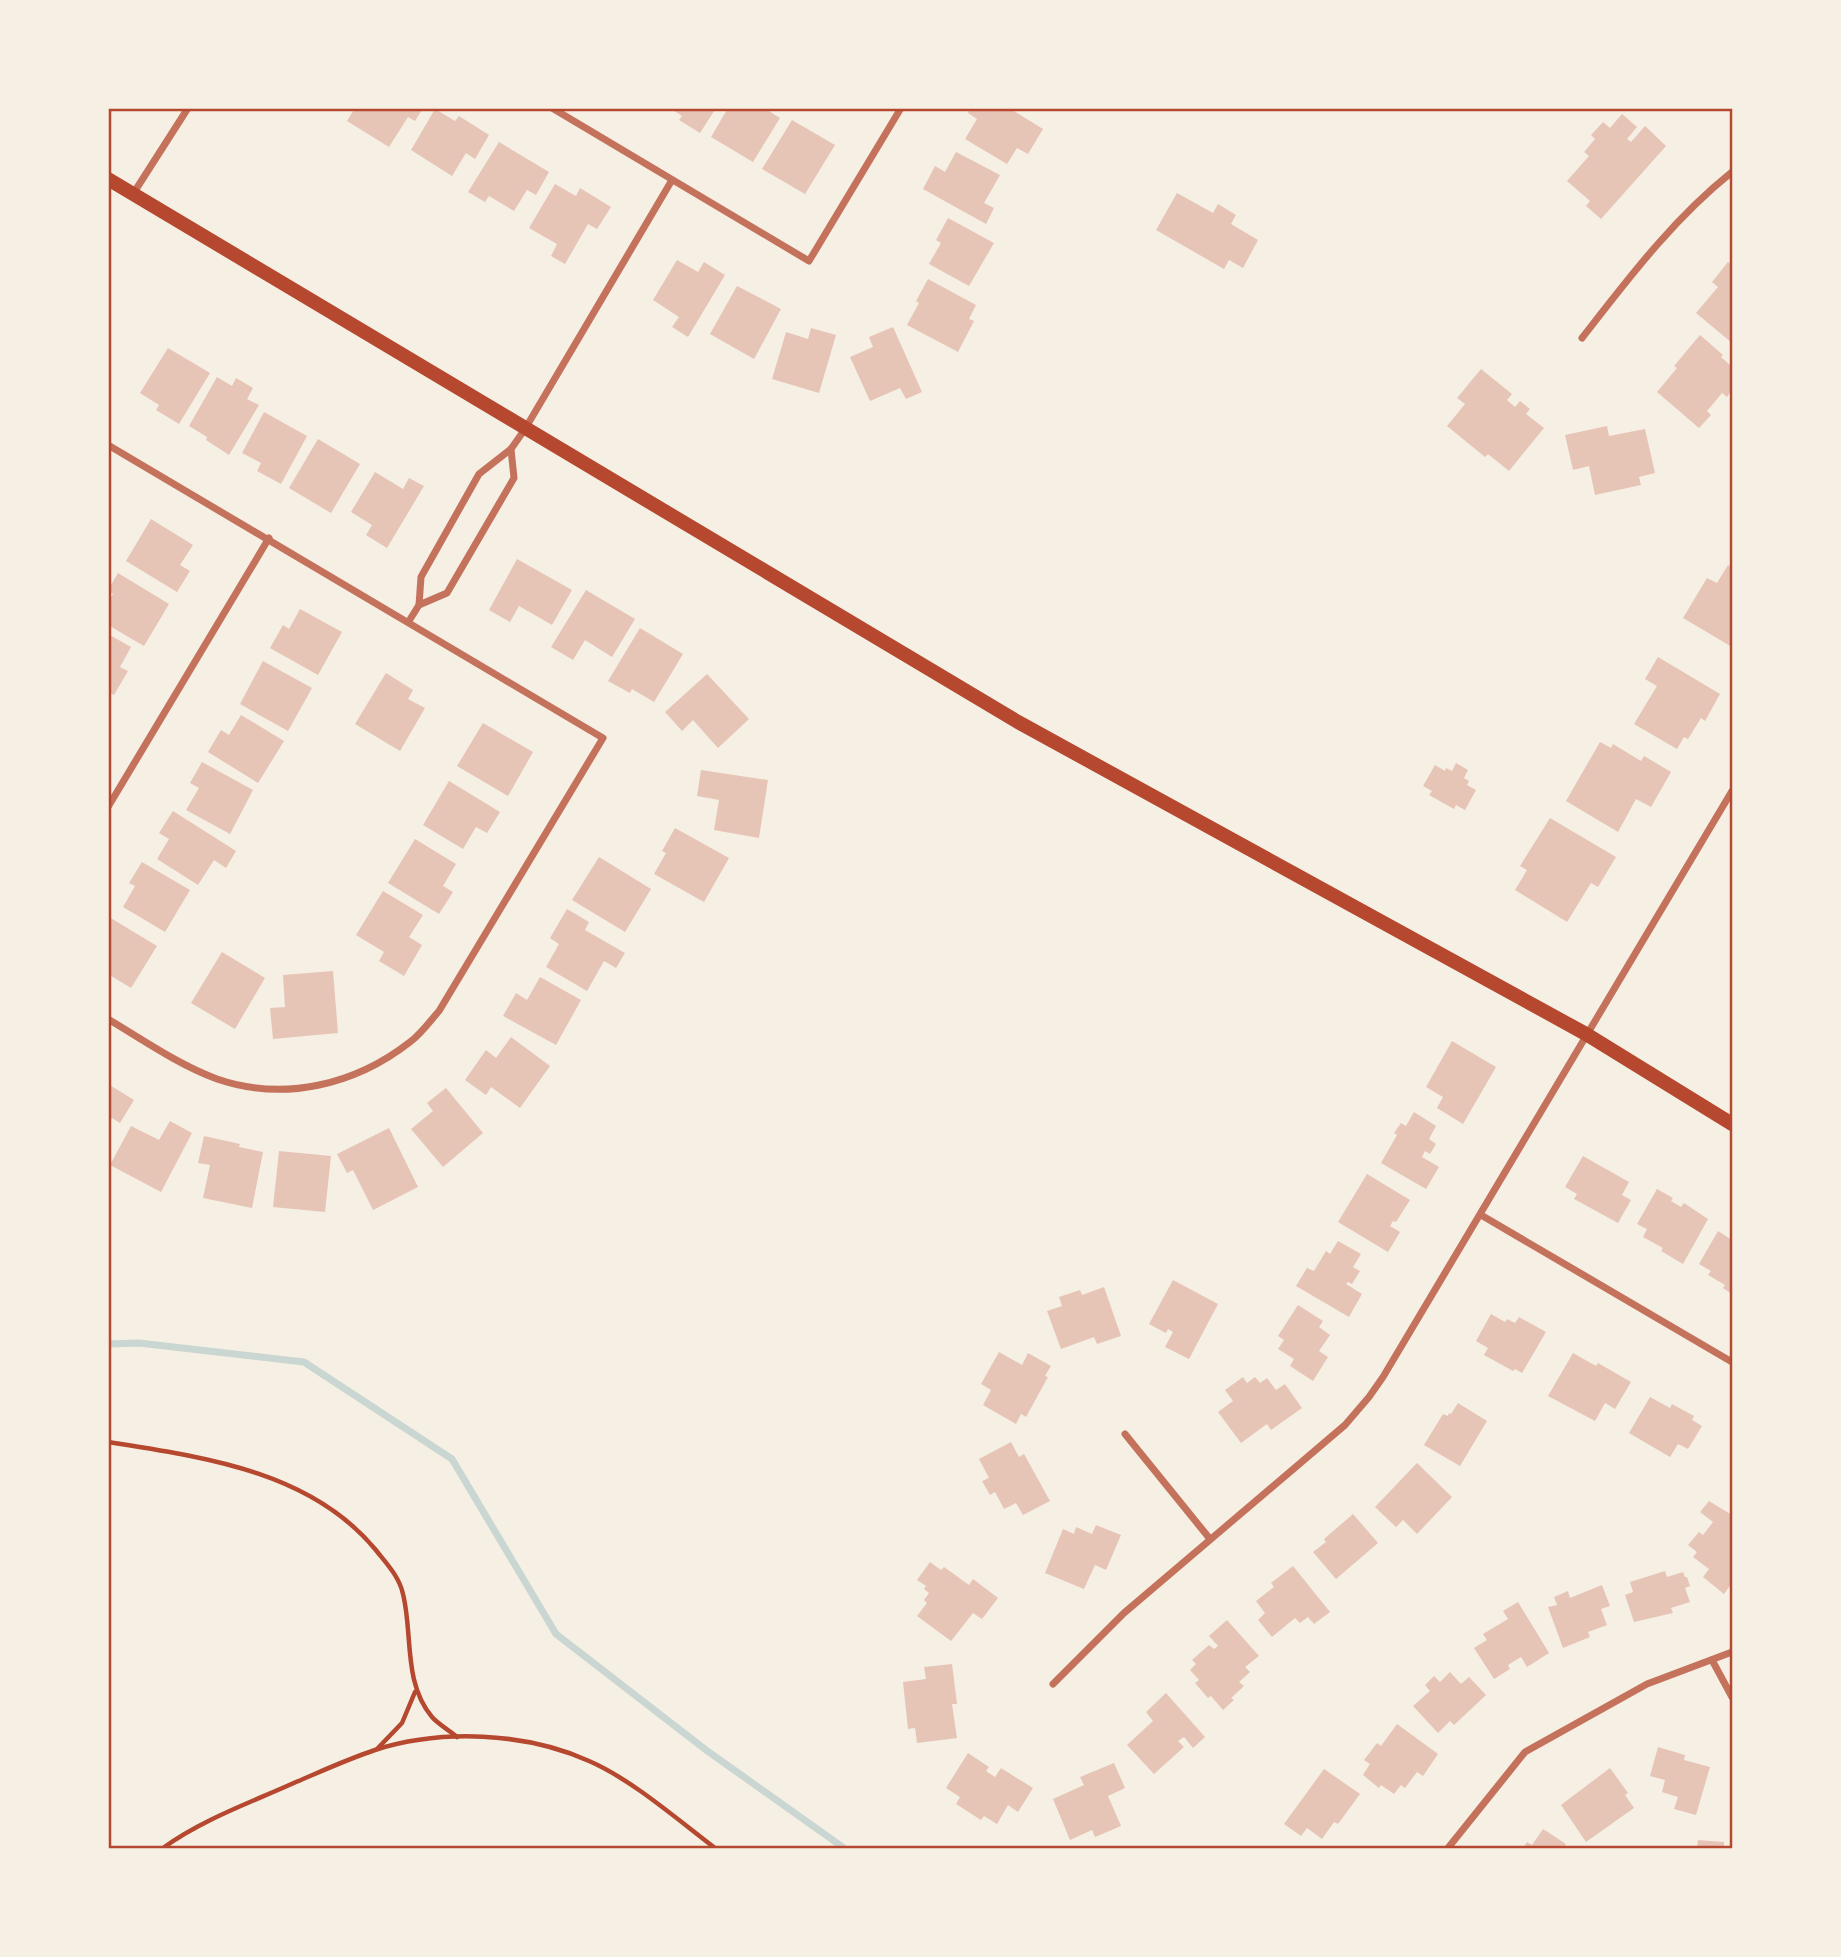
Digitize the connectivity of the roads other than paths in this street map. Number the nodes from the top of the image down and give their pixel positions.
1 (188, 108) edge
2 (552, 108) edge
3 (901, 108) edge
4 (1732, 173) edge
5 (108, 179) edge
6 (672, 180) junction
7 (133, 194) junction
8 (1582, 338) dead end
9 (525, 429) junction
10 (108, 445) edge
11 (511, 449) junction
12 (269, 538) junction
13 (419, 605) junction
14 (409, 621) junction
15 (1732, 792) edge
16 (108, 807) edge
17 (108, 1019) edge
18 (1586, 1034) junction
19 (1732, 1124) edge
20 (1480, 1215) junction
21 (1732, 1362) edge
22 (1125, 1434) dead end
23 (1210, 1539) junction
24 (1732, 1652) edge
25 (1712, 1660) junction
26 (1053, 1684) dead end
27 (1732, 1697) edge
28 (1448, 1849) edge

1 - 7 street
2 - 6 street
3 - 6 street
4 - 8 street
5 - 7 main road
6 - 9 street
7 - 9 main road
9 - 11 street
9 - 18 main road
10 - 12 street
11 - 13 street
11 - 13 street
12 - 14 street
12 - 16 street
13 - 14 street
14 - 17 street
15 - 18 street
18 - 19 main road
18 - 20 street
20 - 21 street
20 - 23 street
22 - 23 street
23 - 26 street
24 - 25 street
25 - 27 street
25 - 28 street

